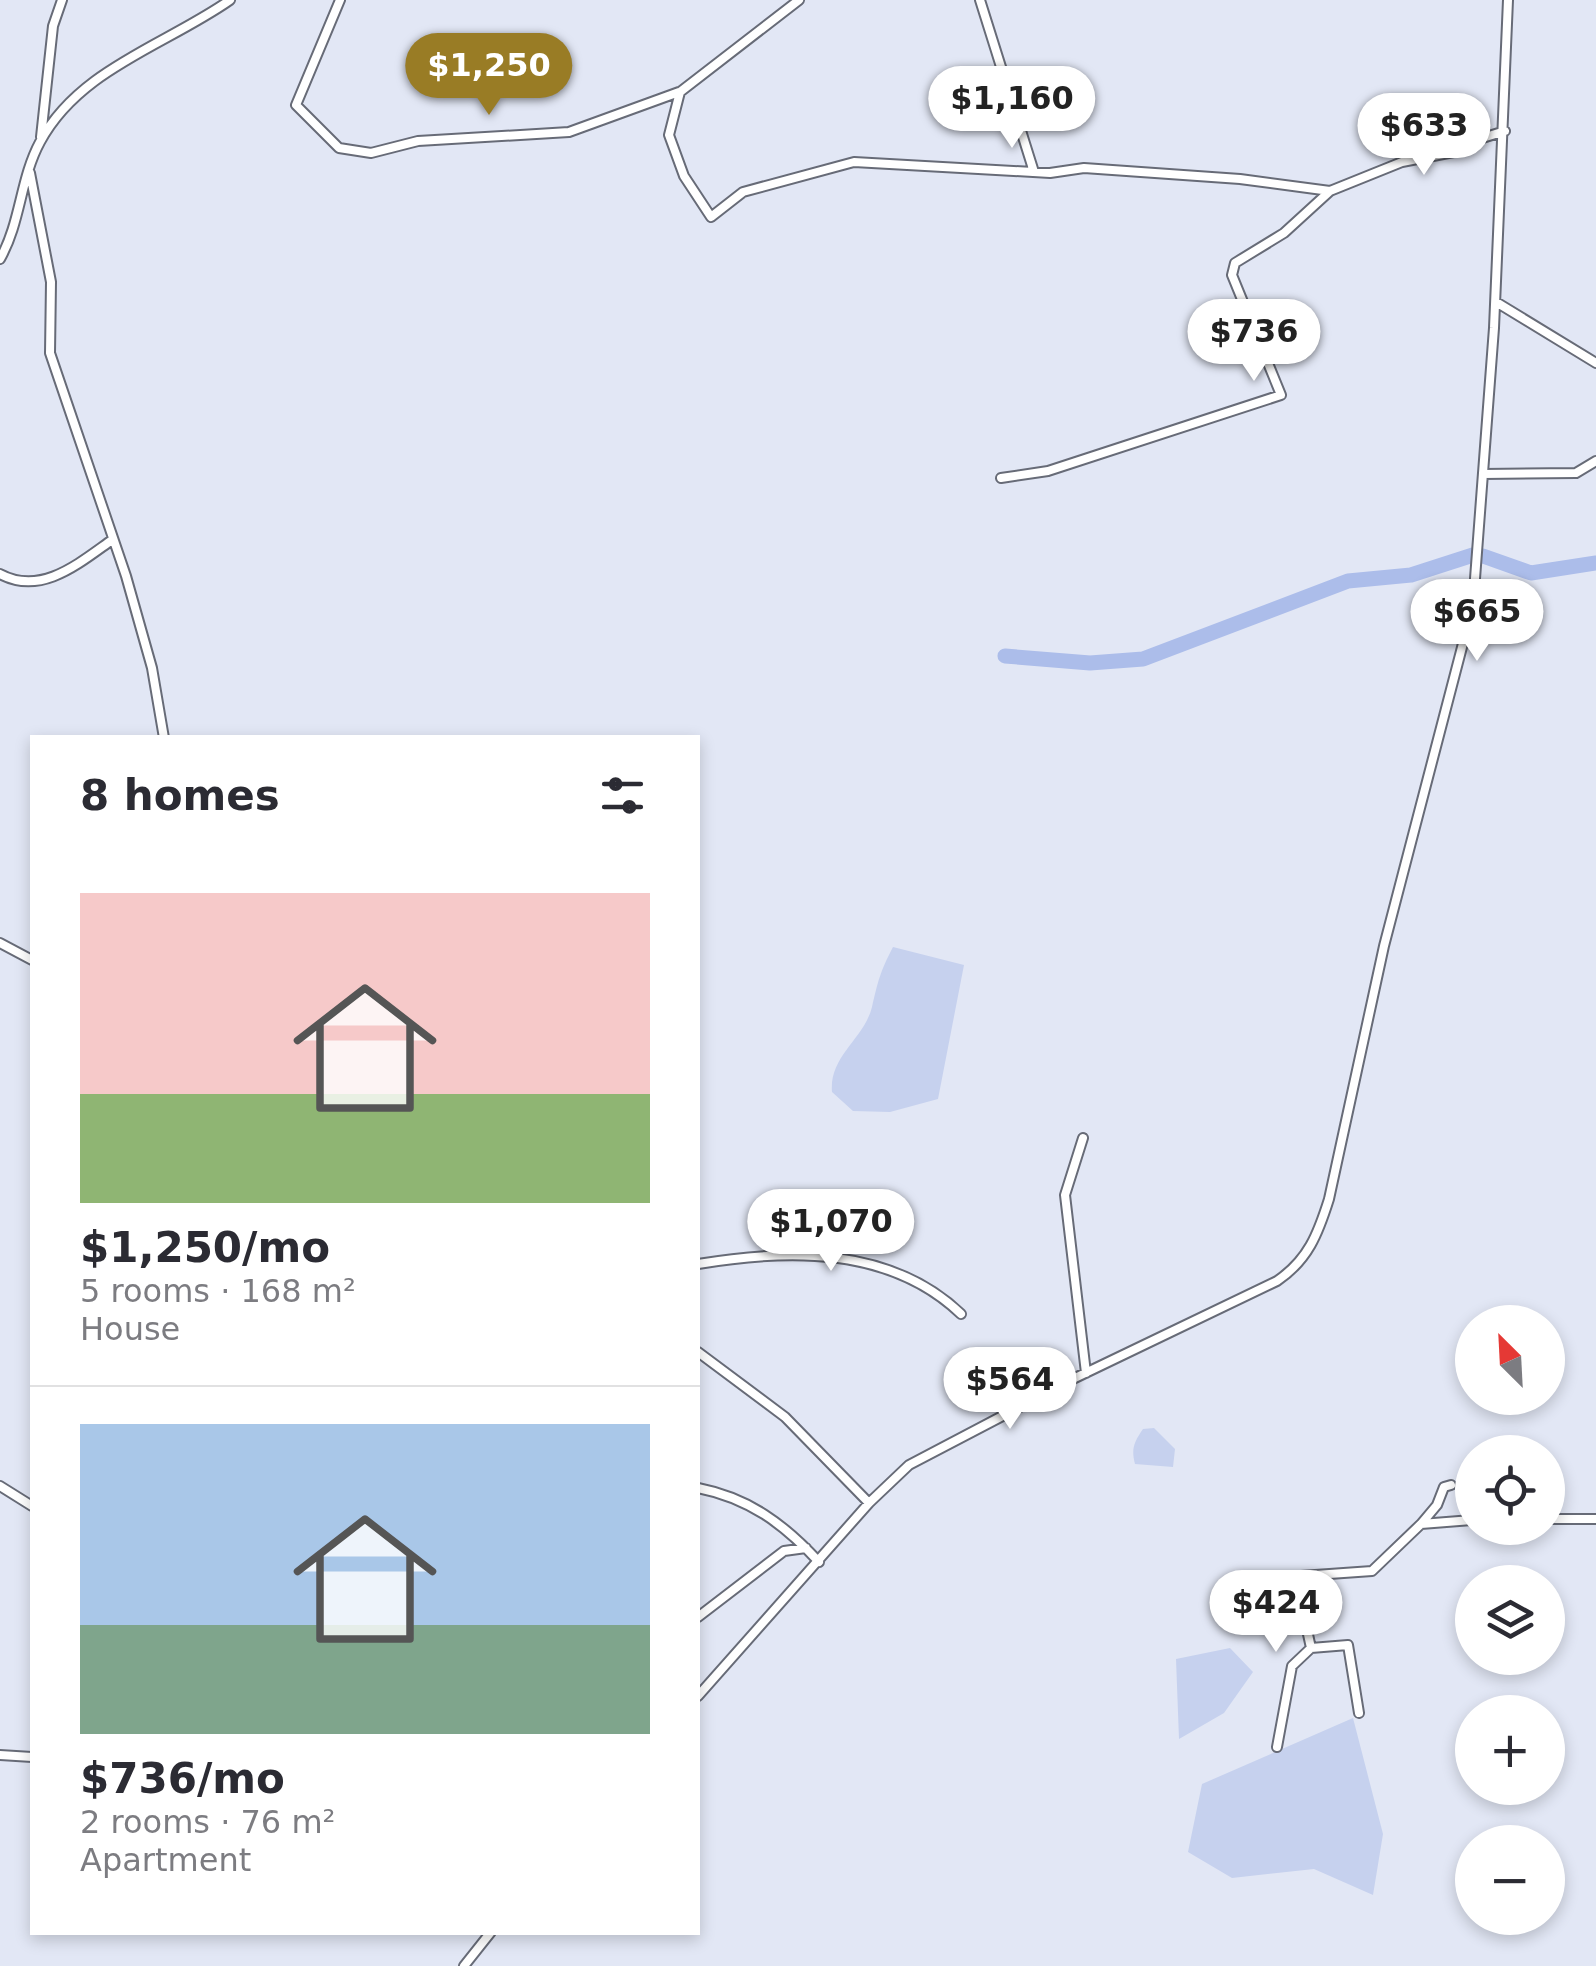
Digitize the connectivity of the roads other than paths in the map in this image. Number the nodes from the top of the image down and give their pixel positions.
1 (62, 0) edge
2 (230, 0) edge
3 (340, 0) edge
4 (799, 0) edge
5 (980, 0) edge
6 (1508, 0) edge
7 (680, 92) junction
8 (1505, 131) junction
9 (40, 142) junction
10 (1034, 172) junction
11 (30, 173) junction
12 (1330, 191) junction
13 (0, 258) edge
14 (1496, 302) junction
15 (1596, 363) edge
16 (1596, 461) edge
17 (1483, 474) junction
18 (1001, 478) dead end
19 (112, 540) junction
20 (0, 574) edge
21 (163, 735) edge
22 (0, 942) edge
23 (30, 959) edge
24 (1083, 1138) dead end
25 (700, 1264) edge
26 (961, 1314) dead end
27 (700, 1353) edge
28 (1086, 1373) junction
29 (1451, 1485) dead end
30 (0, 1486) edge
31 (700, 1488) edge
32 (869, 1503) junction
33 (30, 1505) edge
34 (1596, 1519) edge
35 (1565, 1520) edge
36 (1455, 1521) edge
37 (1420, 1524) junction
38 (806, 1548) junction
39 (819, 1562) junction
40 (700, 1615) edge
41 (1311, 1648) junction
42 (700, 1694) edge
43 (1359, 1714) dead end
44 (1277, 1747) dead end
45 (0, 1755) edge
46 (30, 1757) edge
47 (489, 1935) edge
48 (464, 1966) edge

1 - 9 street
2 - 9 street
3 - 7 street
4 - 7 street
5 - 10 street
6 - 8 street
7 - 10 street
8 - 12 street
8 - 14 street
9 - 11 street
10 - 12 street
11 - 13 street
11 - 19 street
12 - 18 street
14 - 15 street
14 - 17 street
16 - 17 street
17 - 28 street
19 - 20 street
19 - 21 street
22 - 23 street
24 - 28 street
25 - 26 street
27 - 32 street
28 - 32 street
29 - 37 street
30 - 33 street
31 - 38 street
32 - 39 street
34 - 35 street
36 - 37 street
37 - 41 street
38 - 39 street
38 - 40 street
39 - 42 street
41 - 43 street
41 - 44 street
45 - 46 street
47 - 48 street

